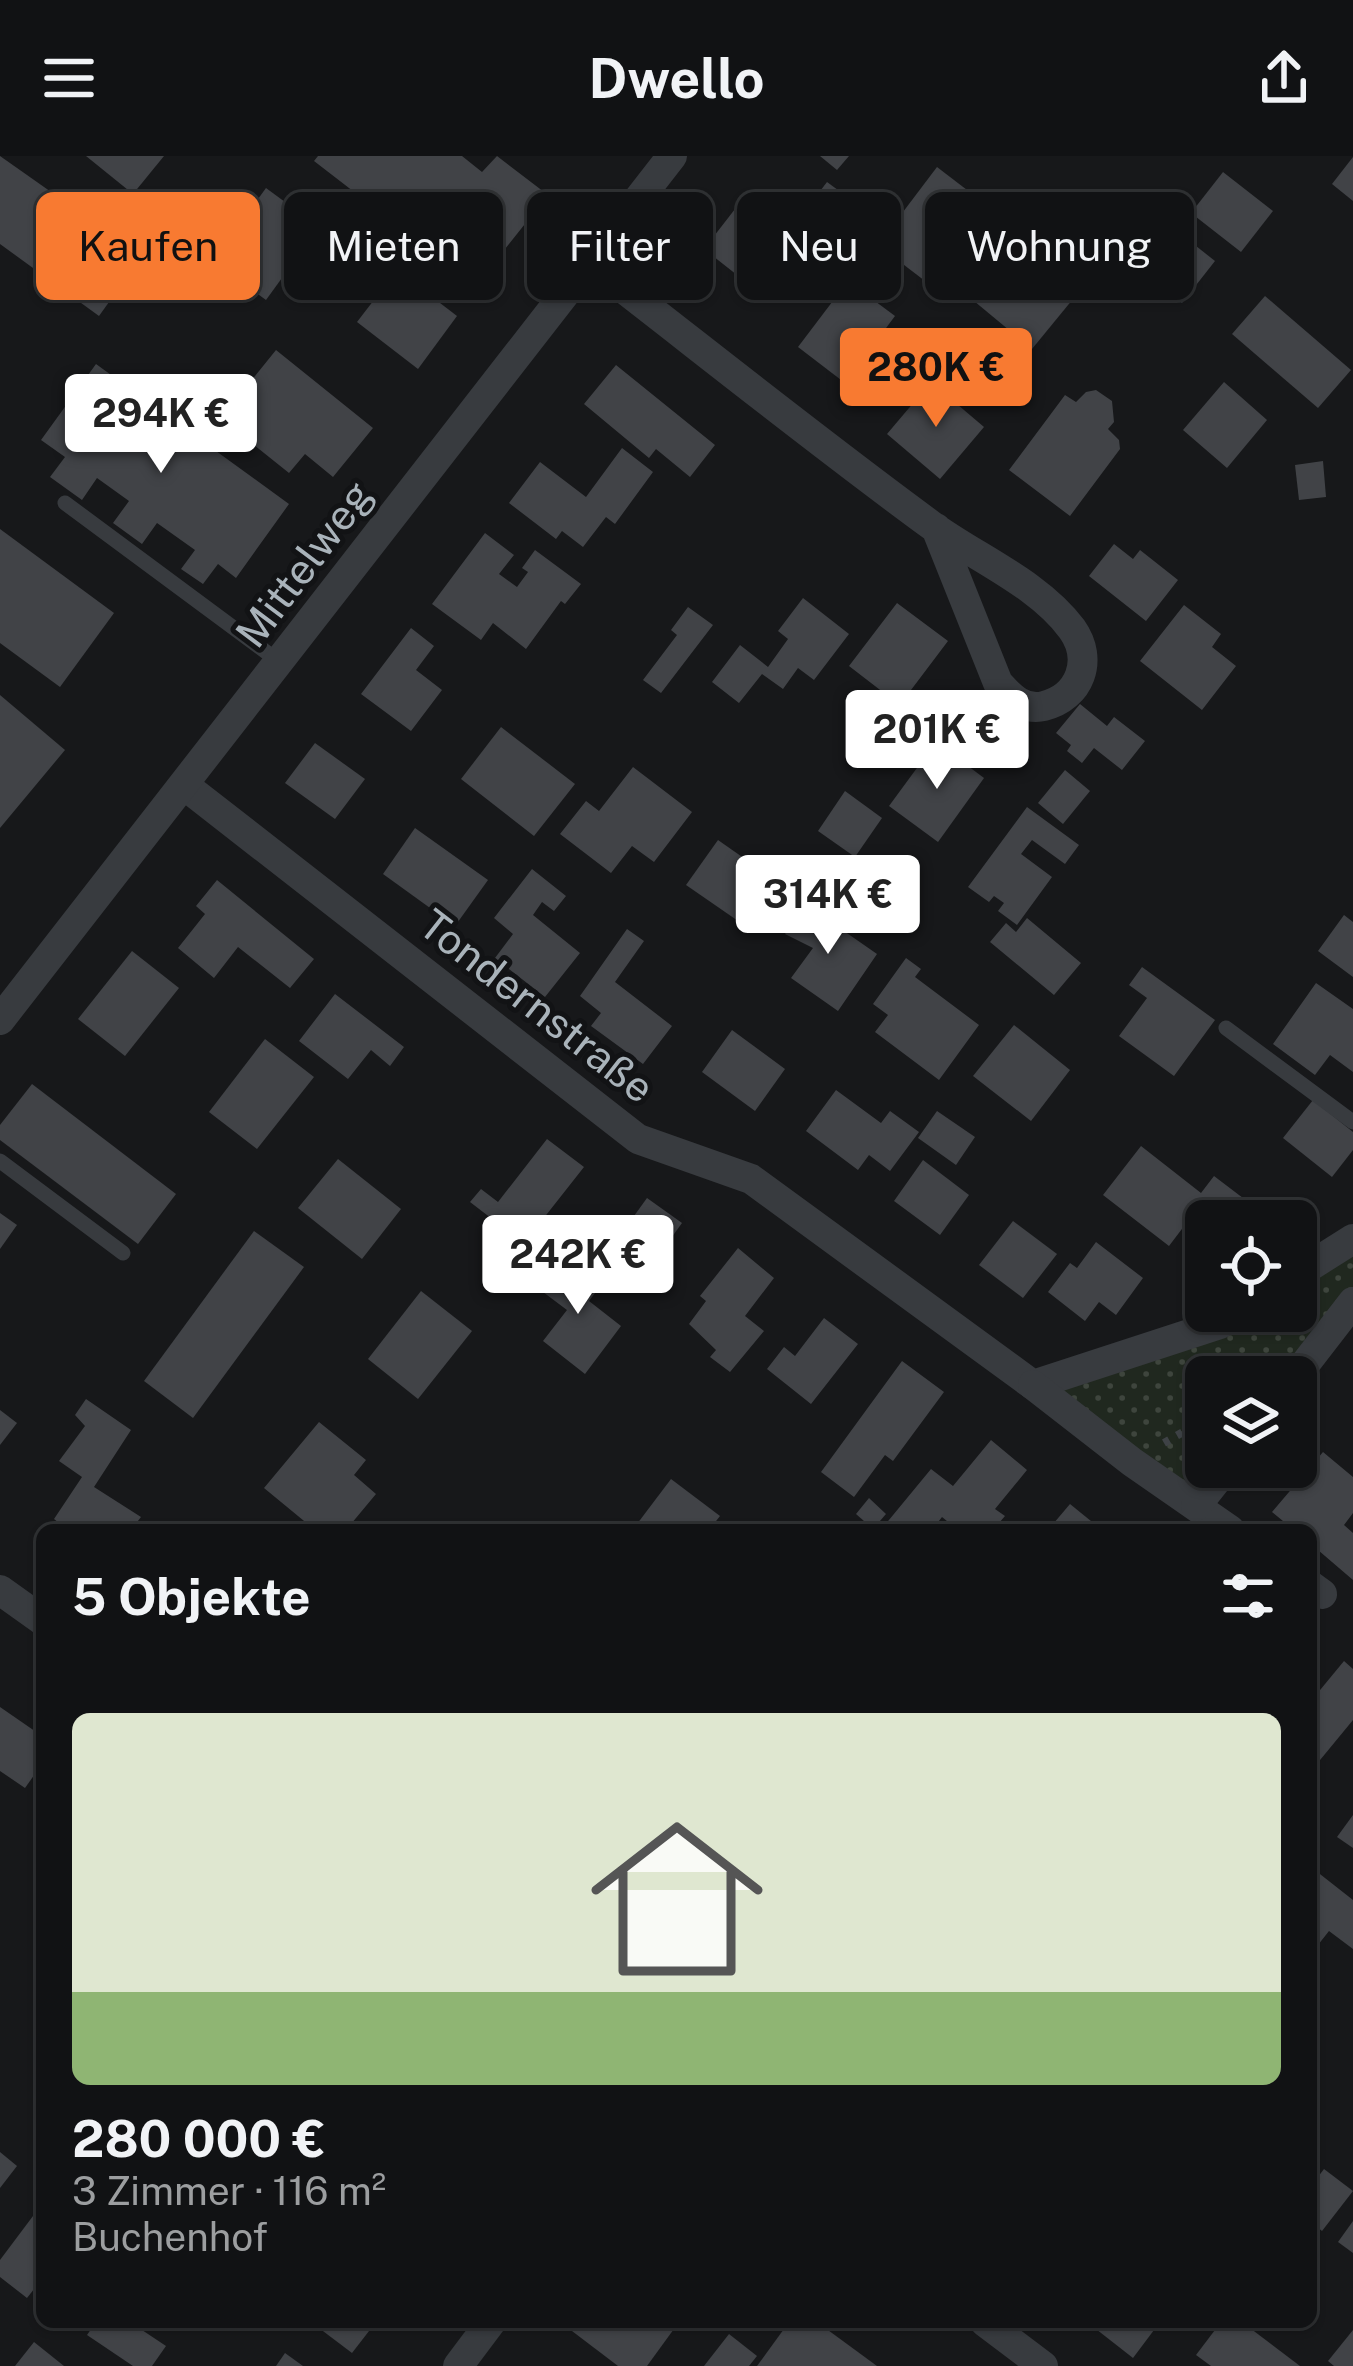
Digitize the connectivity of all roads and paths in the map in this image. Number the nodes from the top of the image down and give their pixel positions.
1 (672, 156) edge
2 (643, 192) edge
3 (558, 300) edge
4 (639, 300) edge
5 (65, 502) dead end
6 (936, 528) junction
7 (281, 663) junction
8 (184, 785) junction
9 (0, 1020) edge
10 (1226, 1028) dead end
11 (1353, 1122) edge
12 (0, 1161) edge
13 (1353, 1239) edge
14 (123, 1253) dead end
15 (1317, 1262) edge
16 (1353, 1302) edge
17 (1195, 1332) edge
18 (1311, 1356) edge
19 (1033, 1385) junction
20 (1185, 1431) edge
21 (1132, 1462) junction
22 (1210, 1488) edge
23 (1196, 1506) junction
24 (1222, 1524) edge
25 (0, 1590) edge
26 (36, 1616) edge
27 (486, 2328) edge
28 (993, 2328) edge
29 (458, 2366) edge
30 (1043, 2366) edge

1 - 2 street, Mittelweg
3 - 7 street, Mittelweg
4 - 6 street
5 - 7 lane
6 - 6 street
7 - 8 street, Mittelweg
8 - 9 street, Mittelweg
8 - 19 street, Tondernstraße
10 - 11 lane
12 - 14 lane
13 - 15 street
16 - 18 street
17 - 19 street
19 - 21 street, Tondernstraße
20 - 21 path
21 - 23 street, Tondernstraße
22 - 23 street
23 - 24 street, Tondernstraße
25 - 26 street
27 - 29 street
28 - 30 street

